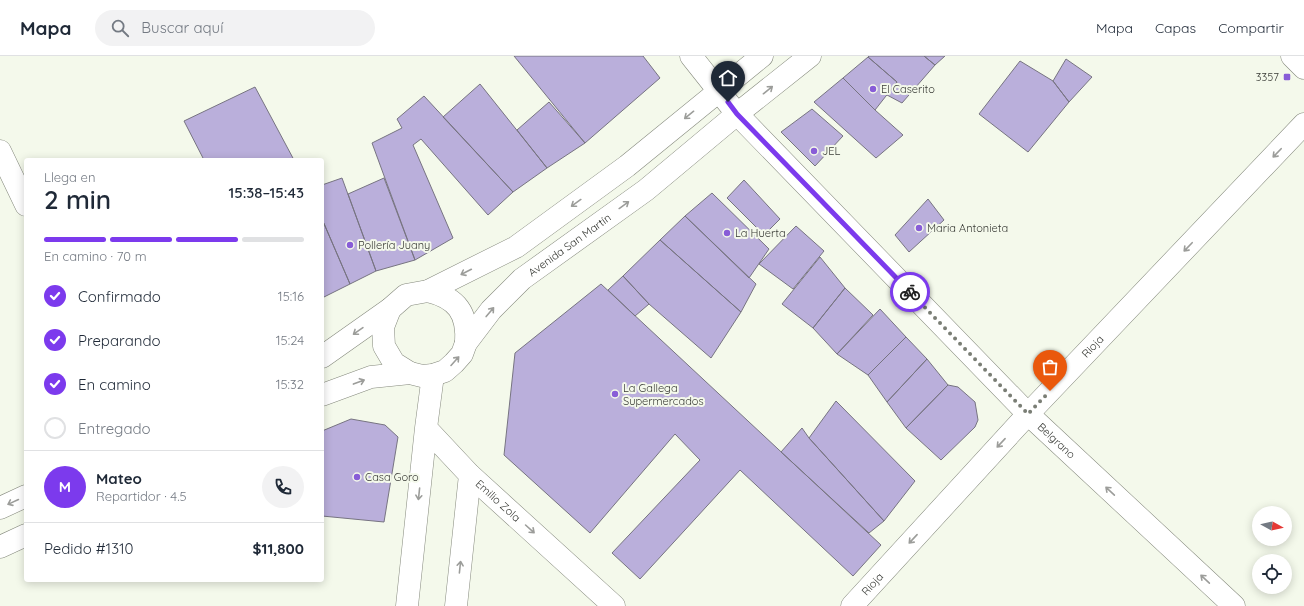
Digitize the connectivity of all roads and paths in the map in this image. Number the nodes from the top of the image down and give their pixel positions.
1 (691, 56) edge
2 (762, 56) edge
3 (810, 56) edge
4 (1292, 56) edge
5 (1304, 68) edge
6 (719, 90) junction
7 (737, 114) junction
8 (1304, 124) edge
9 (0, 151) edge
10 (24, 201) edge
11 (428, 291) junction
12 (390, 309) junction
13 (466, 343) junction
14 (324, 356) edge
15 (410, 373) junction
16 (433, 375) junction
17 (324, 394) edge
18 (1028, 414) junction
19 (426, 428) junction
20 (470, 475) junction
21 (24, 497) edge
22 (0, 508) edge
23 (24, 536) edge
24 (0, 547) edge
25 (408, 606) edge
26 (456, 606) edge
27 (614, 606) edge
28 (852, 606) edge
29 (1234, 606) edge

1 - 6 street, Belgrano
2 - 6 street
7 -> 3 street, Avenida San Martín
4 - 5 street
6 - 7 street, Belgrano
6 -> 11 street
13 -> 7 street, Avenida San Martín
7 - 18 street, Belgrano
8 -> 18 street, Rioja
9 - 10 street
11 - 12 street
11 - 13 street
12 -> 14 street
12 - 15 street
16 -> 13 street, Avenida San Martín
15 - 16 street, Avenida San Martín
17 -> 15 street, Avenida San Martín
16 - 19 street
18 -> 28 street, Rioja
29 -> 18 street, Belgrano
19 - 20 street, Emilio Zola
19 -> 25 street
26 -> 20 street
20 -> 27 street, Emilio Zola
21 -> 22 street
23 - 24 street

